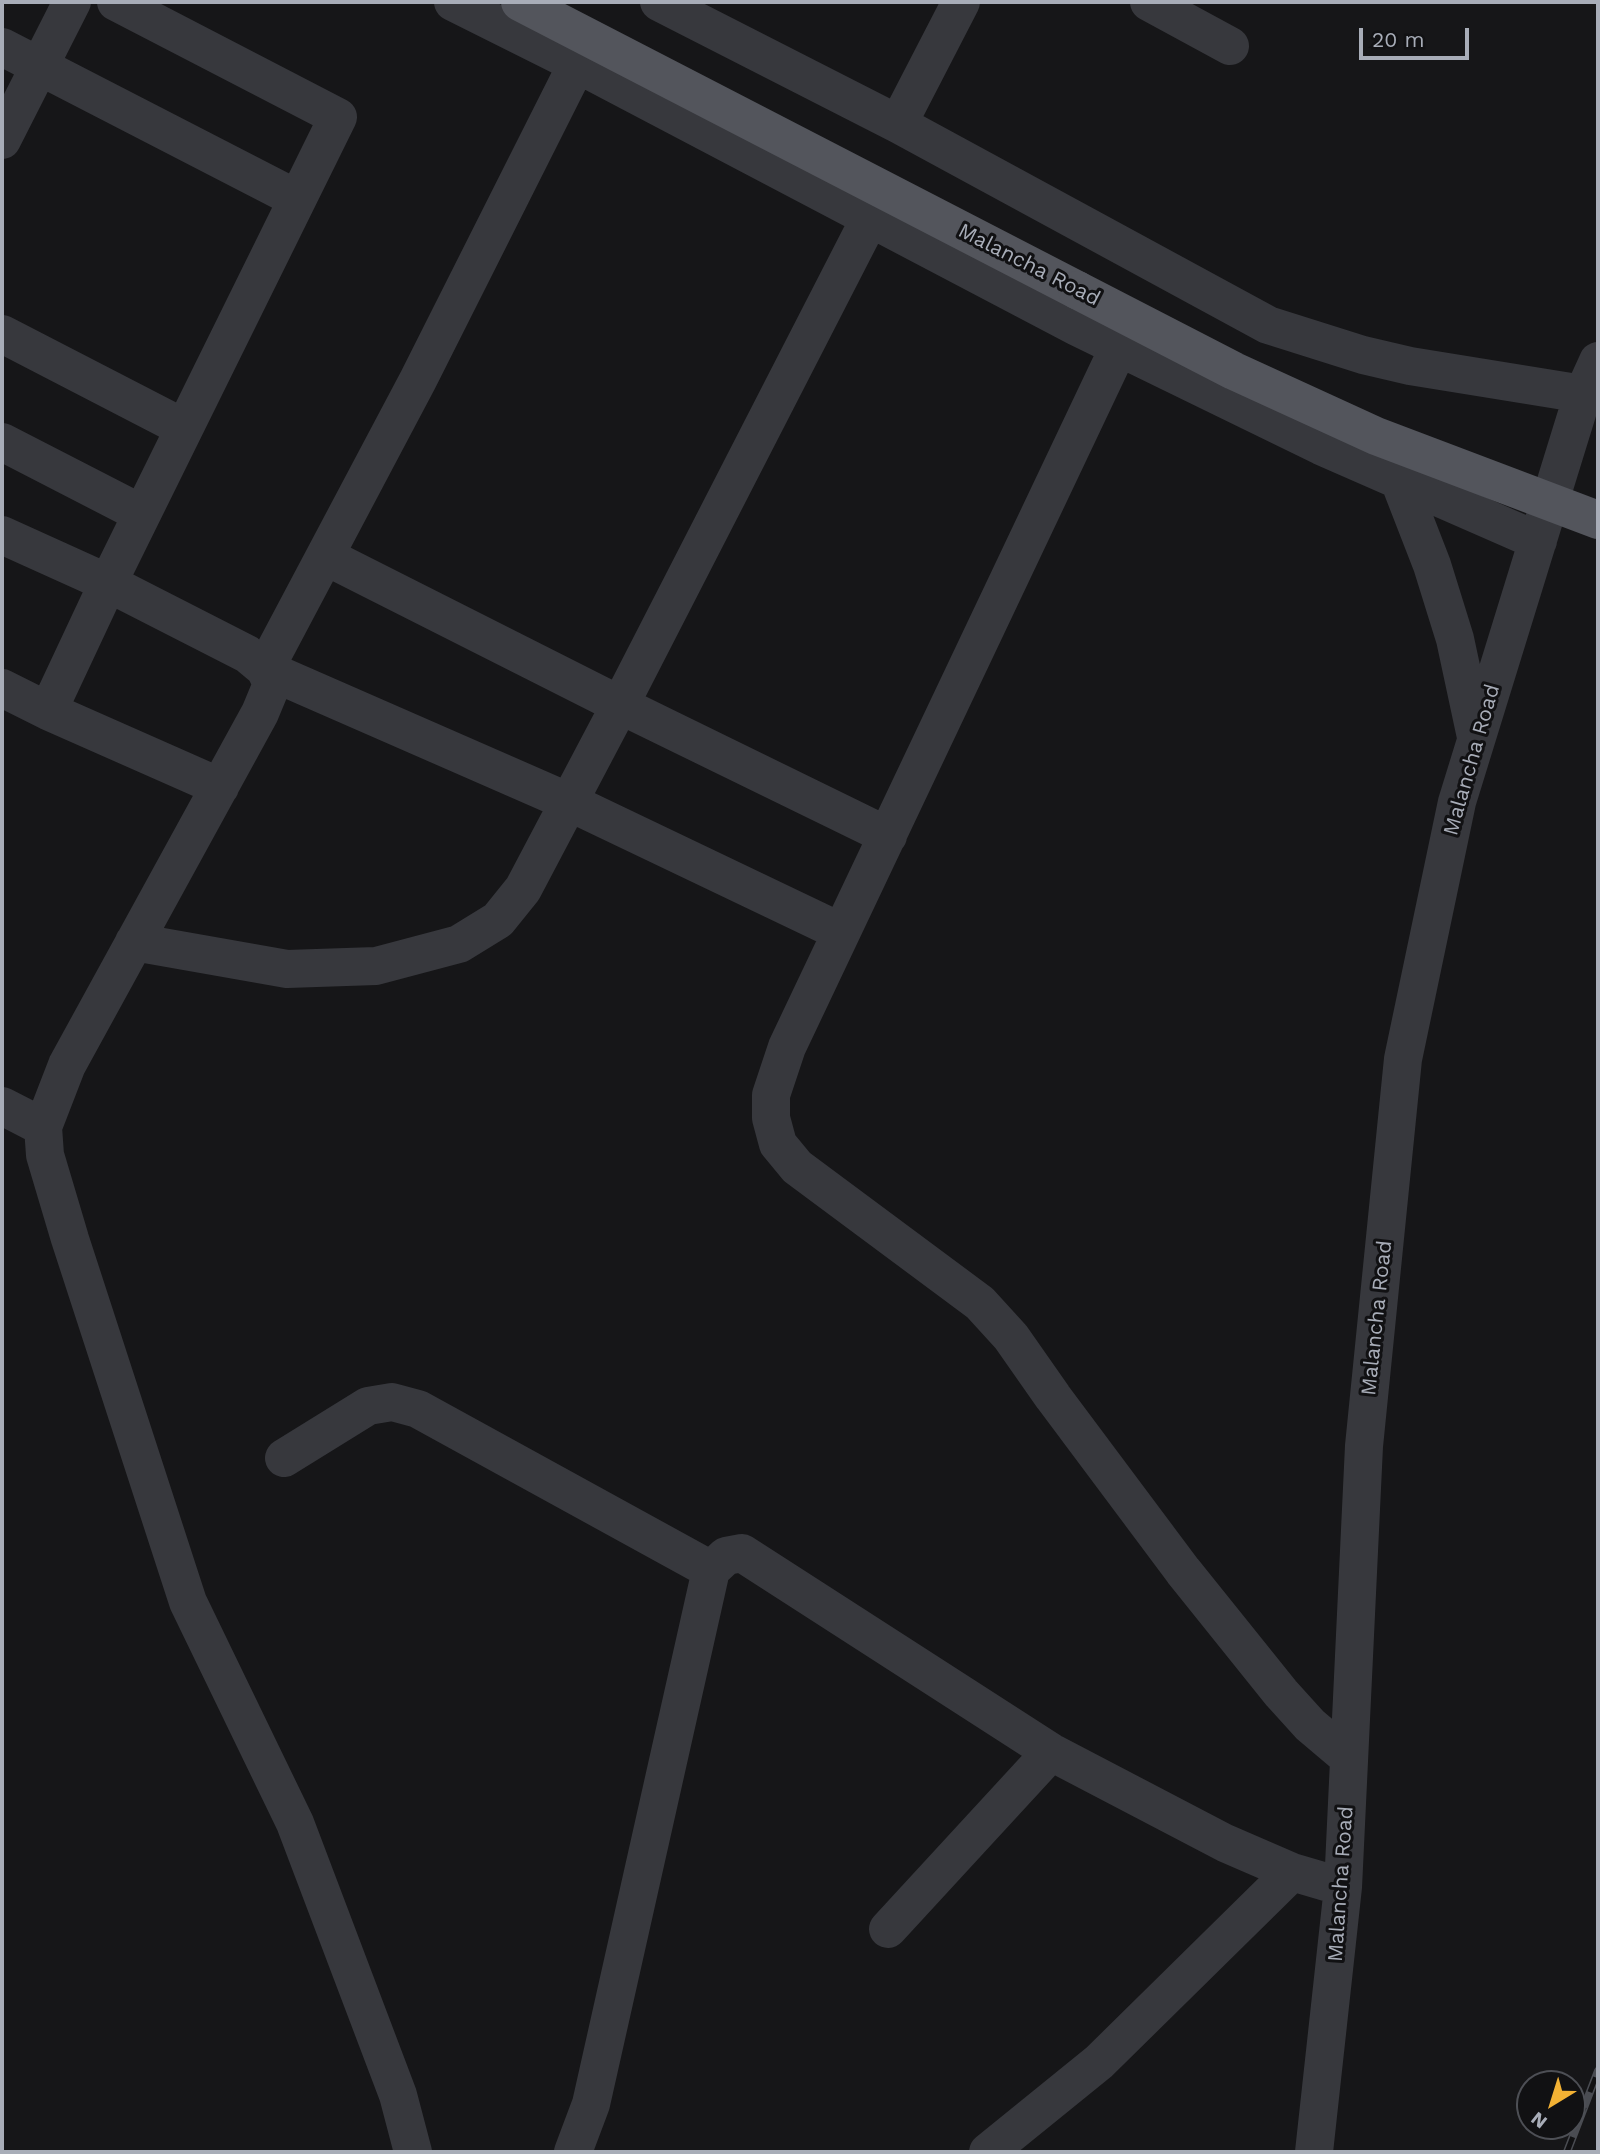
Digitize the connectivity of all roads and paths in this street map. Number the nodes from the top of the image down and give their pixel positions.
1 (72, 2) edge
2 (116, 2) edge
3 (453, 2) edge
4 (520, 2) edge
5 (659, 2) edge
6 (961, 2) edge
7 (1149, 2) edge
8 (1230, 46) dead end
9 (2, 47) edge
10 (577, 64) junction
11 (40, 65) junction
12 (898, 124) junction
13 (2, 140) edge
14 (297, 199) junction
15 (870, 218) junction
16 (2, 334) edge
17 (1119, 347) junction
18 (1591, 377) edge
19 (184, 428) junction
20 (2, 442) edge
21 (1399, 480) junction
22 (142, 514) junction
23 (1598, 520) edge
24 (2, 535) edge
25 (1538, 541) junction
26 (325, 556) junction
27 (108, 583) junction
28 (265, 669) junction
29 (2, 688) edge
30 (620, 705) junction
31 (48, 711) junction
32 (1476, 739) junction
33 (220, 787) junction
34 (569, 802) junction
35 (888, 836) junction
36 (841, 932) junction
37 (134, 942) junction
38 (2, 1107) edge
39 (43, 1127) junction
40 (284, 1458) dead end
41 (711, 1570) junction
42 (1051, 1752) junction
43 (1349, 1758) junction
44 (1292, 1872) junction
45 (1343, 1887) junction
46 (888, 1929) dead end
47 (413, 2152) edge
48 (573, 2152) edge
49 (988, 2152) edge
50 (1314, 2152) edge

1 - 11 street
2 - 14 street
3 - 10 street
4 - 23 main road, Malancha Road, bridge
5 - 12 street
6 - 12 street
7 - 8 street
9 - 11 street
10 - 15 street
10 - 26 street
11 - 13 street
11 - 14 street
12 - 18 street
14 - 19 street
15 - 17 street
15 - 30 street
16 - 19 street
17 - 21 street
17 - 35 street
18 - 25 street, Malancha Road
19 - 22 street
20 - 22 street
21 - 25 street
21 - 32 street
22 - 27 street
24 - 27 street
25 - 32 street, Malancha Road
26 - 28 street
26 - 30 street
27 - 28 street
27 - 31 street
28 - 33 street
28 - 34 street
29 - 31 street
30 - 34 street
30 - 35 street
31 - 33 street
32 - 43 street, Malancha Road
33 - 37 street
34 - 36 street
34 - 37 street
35 - 36 street
36 - 43 street
37 - 39 street
38 - 39 street
39 - 47 street
40 - 41 street
41 - 42 street
41 - 48 street
42 - 44 street
42 - 46 street
43 - 45 street, Malancha Road
44 - 45 street
44 - 49 street
45 - 50 street, Malancha Road

